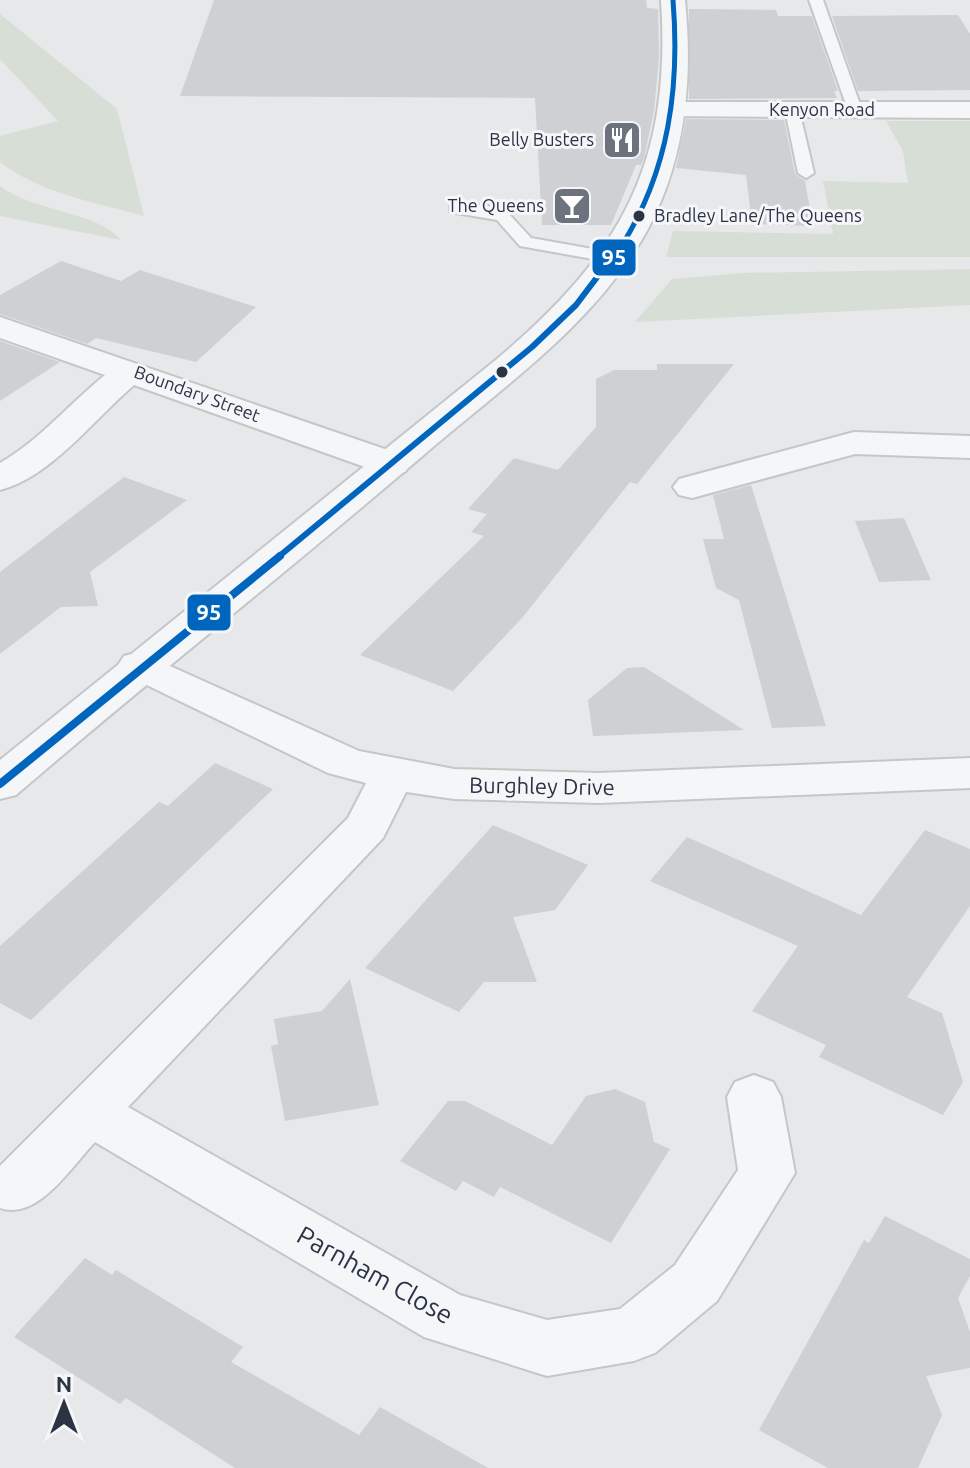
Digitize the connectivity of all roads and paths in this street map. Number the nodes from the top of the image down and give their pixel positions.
1 (673, 0) edge
2 (816, 0) edge
3 (674, 110) junction
4 (792, 110) junction
5 (855, 110) junction
6 (970, 110) edge
7 (806, 173) dead end
8 (456, 209) dead end
9 (615, 258) junction
10 (0, 327) edge
11 (131, 371) junction
12 (970, 447) edge
13 (392, 464) junction
14 (0, 479) edge
15 (692, 487) dead end
16 (139, 665) junction
17 (970, 773) edge
18 (392, 775) junction
19 (0, 784) edge
20 (754, 1097) dead end
21 (92, 1113) junction
22 (14, 1189) dead end

1 - 3 street
2 - 5 lane
3 - 4 street, Kenyon Road
3 - 9 street
4 - 5 street, Kenyon Road
4 - 7 lane
5 - 6 street, Kenyon Road
8 - 9 lane
9 - 13 street
10 - 11 street, Boundary Street
11 - 13 street, Boundary Street
11 - 14 street
12 - 15 street
13 - 16 street
16 - 18 street, Burghley Drive
16 - 19 street
17 - 18 street, Burghley Drive
18 - 21 street
20 - 21 street, Parnham Close
21 - 22 street

